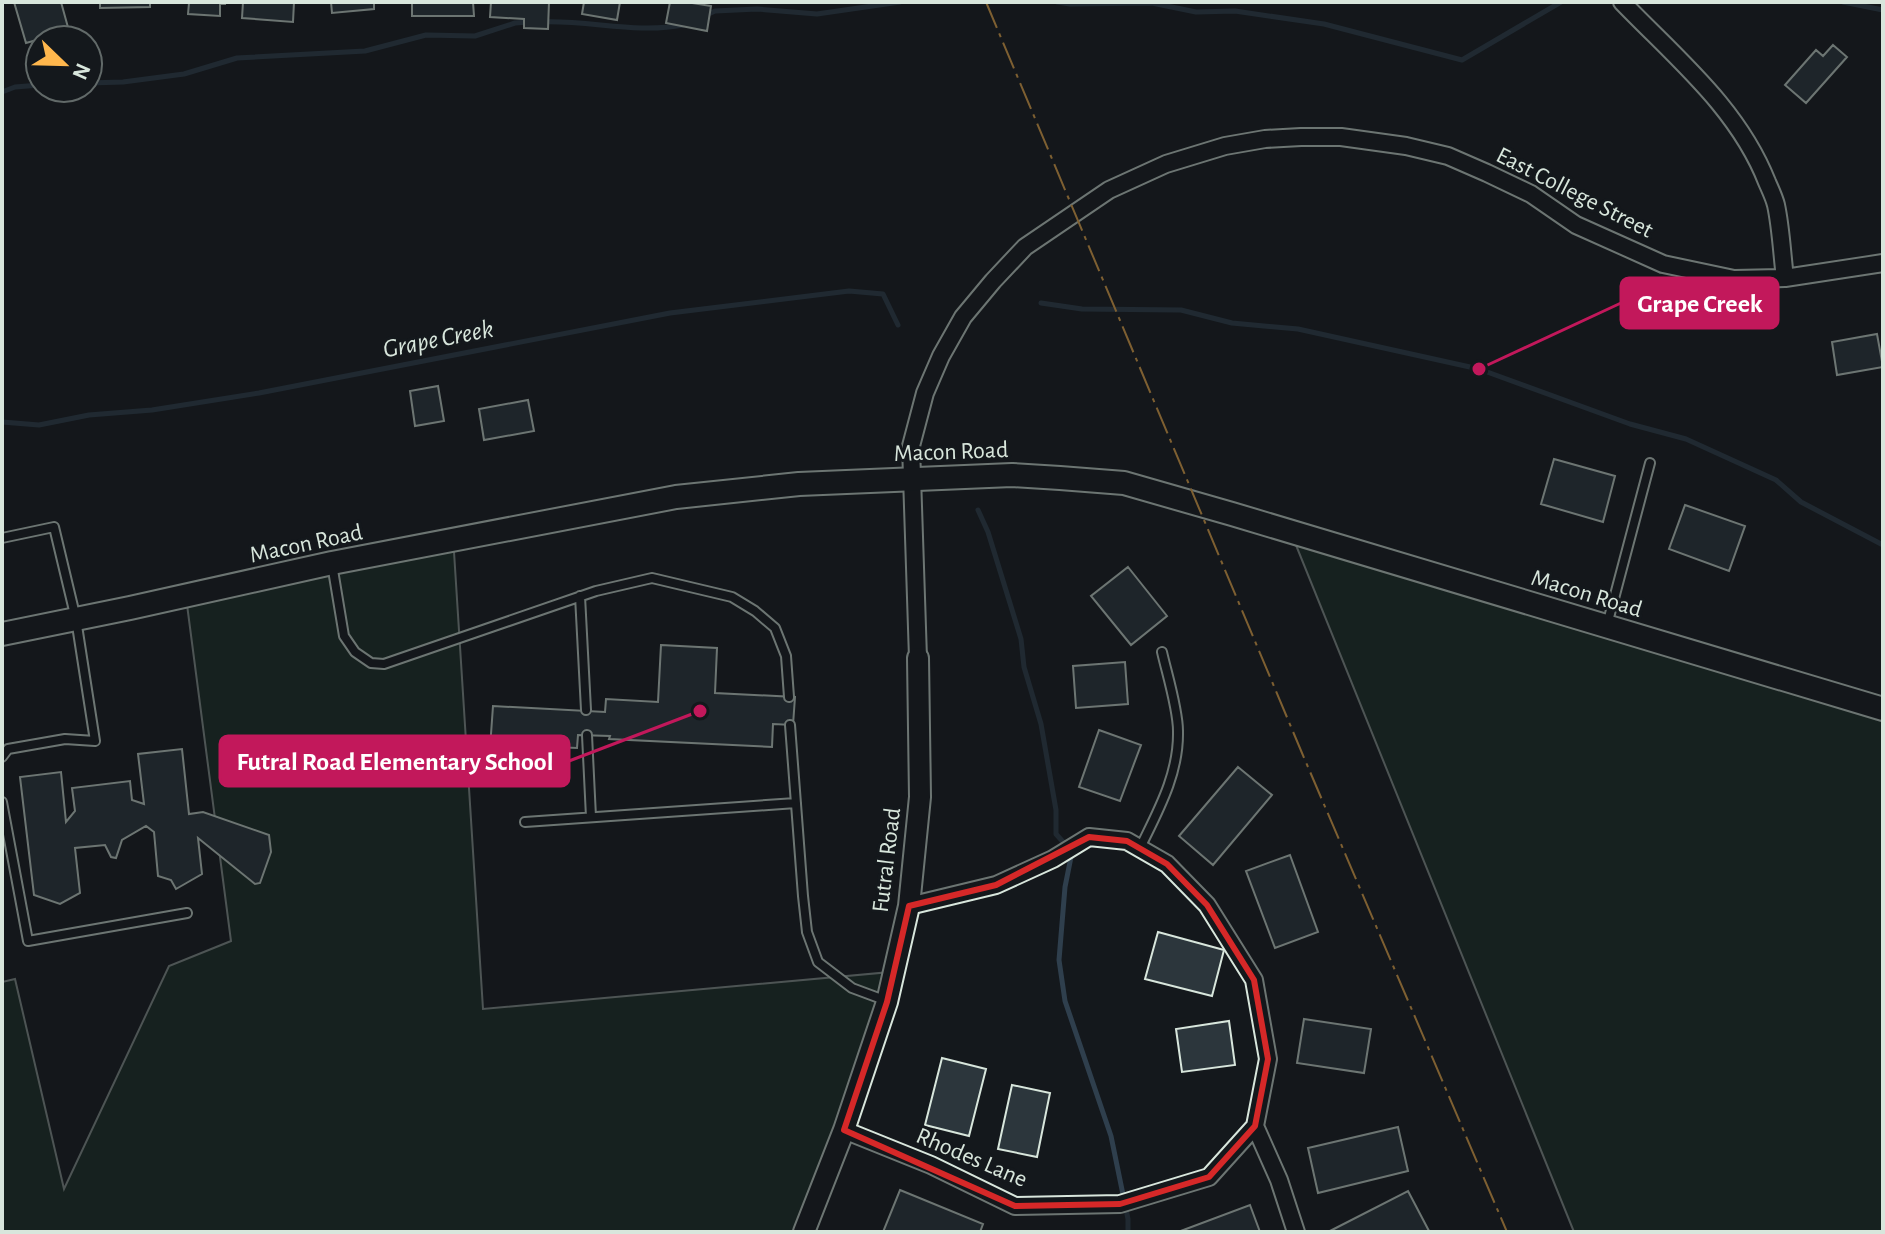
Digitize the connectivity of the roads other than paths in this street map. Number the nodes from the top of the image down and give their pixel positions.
1 (1622, 2) edge
2 (1883, 263) edge
3 (1785, 278) junction
4 (1650, 463) dead end
5 (911, 478) junction
6 (2, 538) edge
7 (332, 563) junction
8 (580, 596) junction
9 (76, 619) junction
10 (1607, 626) junction
11 (2, 634) edge
12 (1162, 652) dead end
13 (918, 658) joint
14 (789, 697) dead end
15 (1883, 709) edge
16 (586, 710) dead end
17 (790, 725) dead end
18 (587, 735) dead end
19 (2, 757) edge
20 (2, 802) edge
21 (796, 803) junction
22 (591, 817) junction
23 (525, 822) dead end
24 (1140, 849) junction
25 (909, 906) junction
26 (187, 913) dead end
27 (887, 1002) junction
28 (1255, 1126) junction
29 (844, 1130) junction
30 (804, 1232) edge
31 (1296, 1232) edge

1 - 3 street
2 - 3 street, East College Street
3 - 5 street, East College Street
4 - 10 lane
5 - 7 main road, Macon Road
5 - 10 main road, Macon Road
5 - 13 street, Futral Road
6 - 9 lane
7 - 8 lane
7 - 9 main road, Macon Road
8 - 14 lane
8 - 16 lane
9 - 11 main road, Macon Road
9 - 19 lane
10 - 15 main road, Macon Road
12 - 24 lane
13 - 25 street, Futral Road
17 - 21 lane
18 - 22 lane
20 - 26 lane
21 - 22 lane
21 - 27 lane
22 - 23 lane
24 - 25 street
24 - 28 street
25 - 27 street, Futral Road
27 - 29 street, Futral Road
28 - 29 street, Rhodes Lane
28 - 31 street
29 - 30 street, Futral Road

